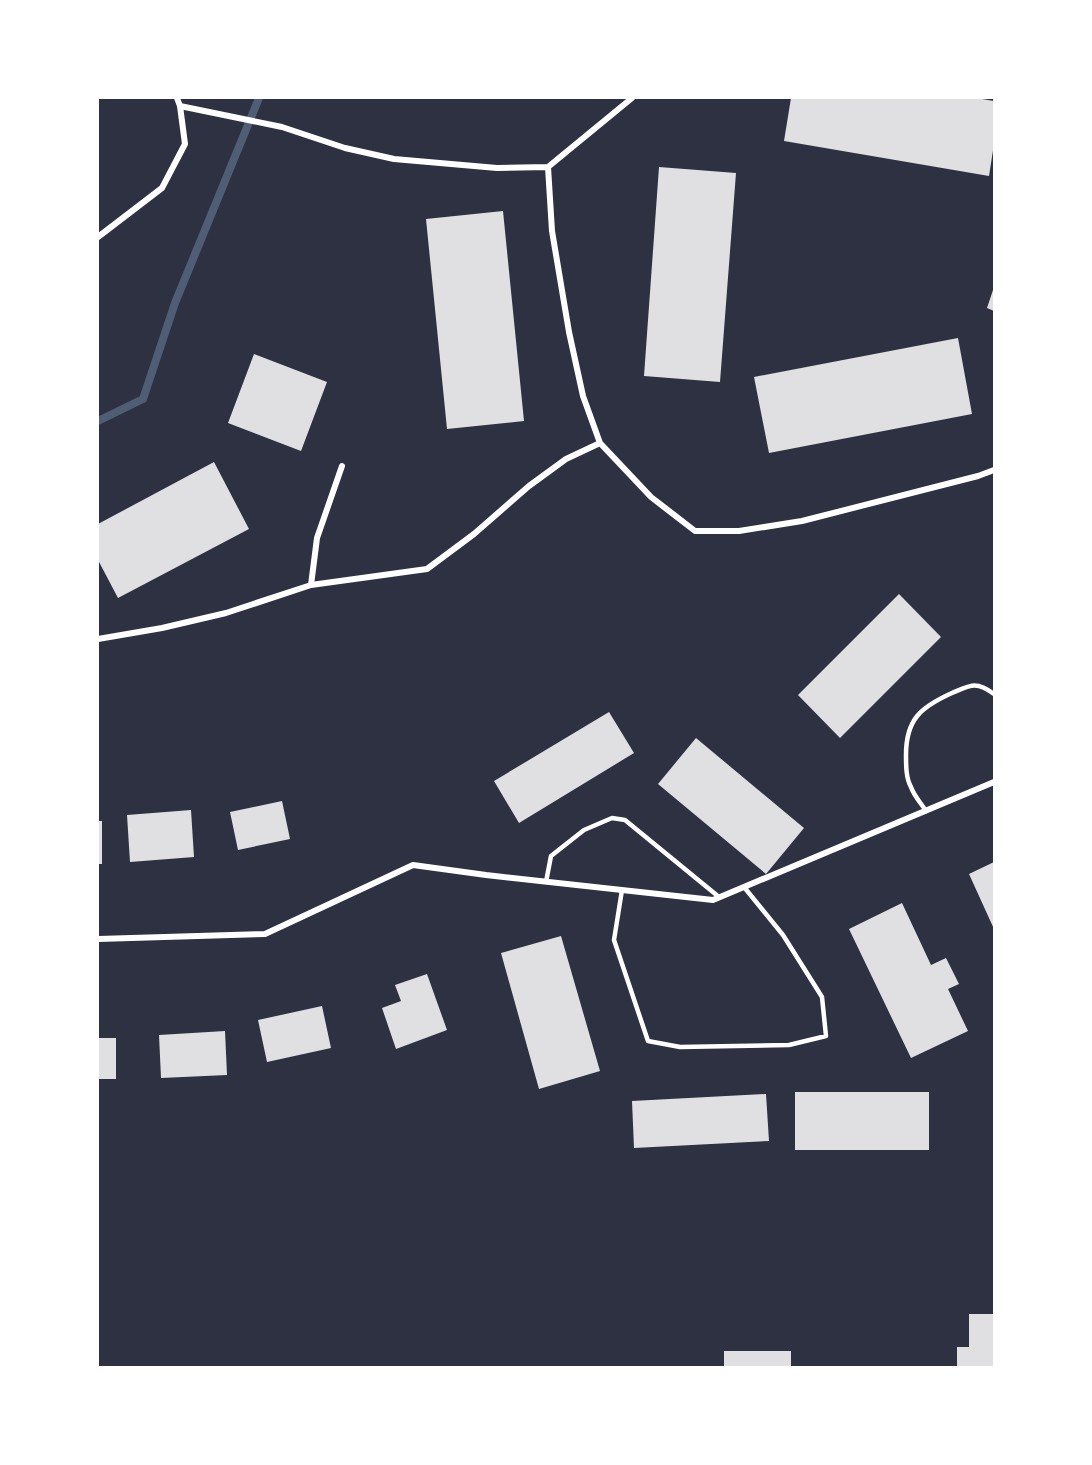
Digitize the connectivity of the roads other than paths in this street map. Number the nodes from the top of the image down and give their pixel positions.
1 (177, 98) edge
2 (632, 98) edge
3 (180, 106) junction
4 (548, 167) junction
5 (98, 237) edge
6 (600, 443) junction
7 (342, 466) dead end
8 (994, 470) edge
9 (311, 585) junction
10 (98, 639) edge
11 (994, 694) edge
12 (994, 782) edge
13 (926, 811) junction
14 (546, 882) junction
15 (744, 887) junction
16 (622, 890) junction
17 (719, 897) junction
18 (98, 939) edge

1 - 3 street
2 - 4 street
3 - 4 street
3 - 5 street
4 - 6 street
6 - 8 street
6 - 9 street
7 - 9 street
9 - 10 street
11 - 13 lane
12 - 13 street
13 - 15 street
14 - 16 street
14 - 17 lane
14 - 18 street
15 - 16 lane
15 - 17 street
16 - 17 street

